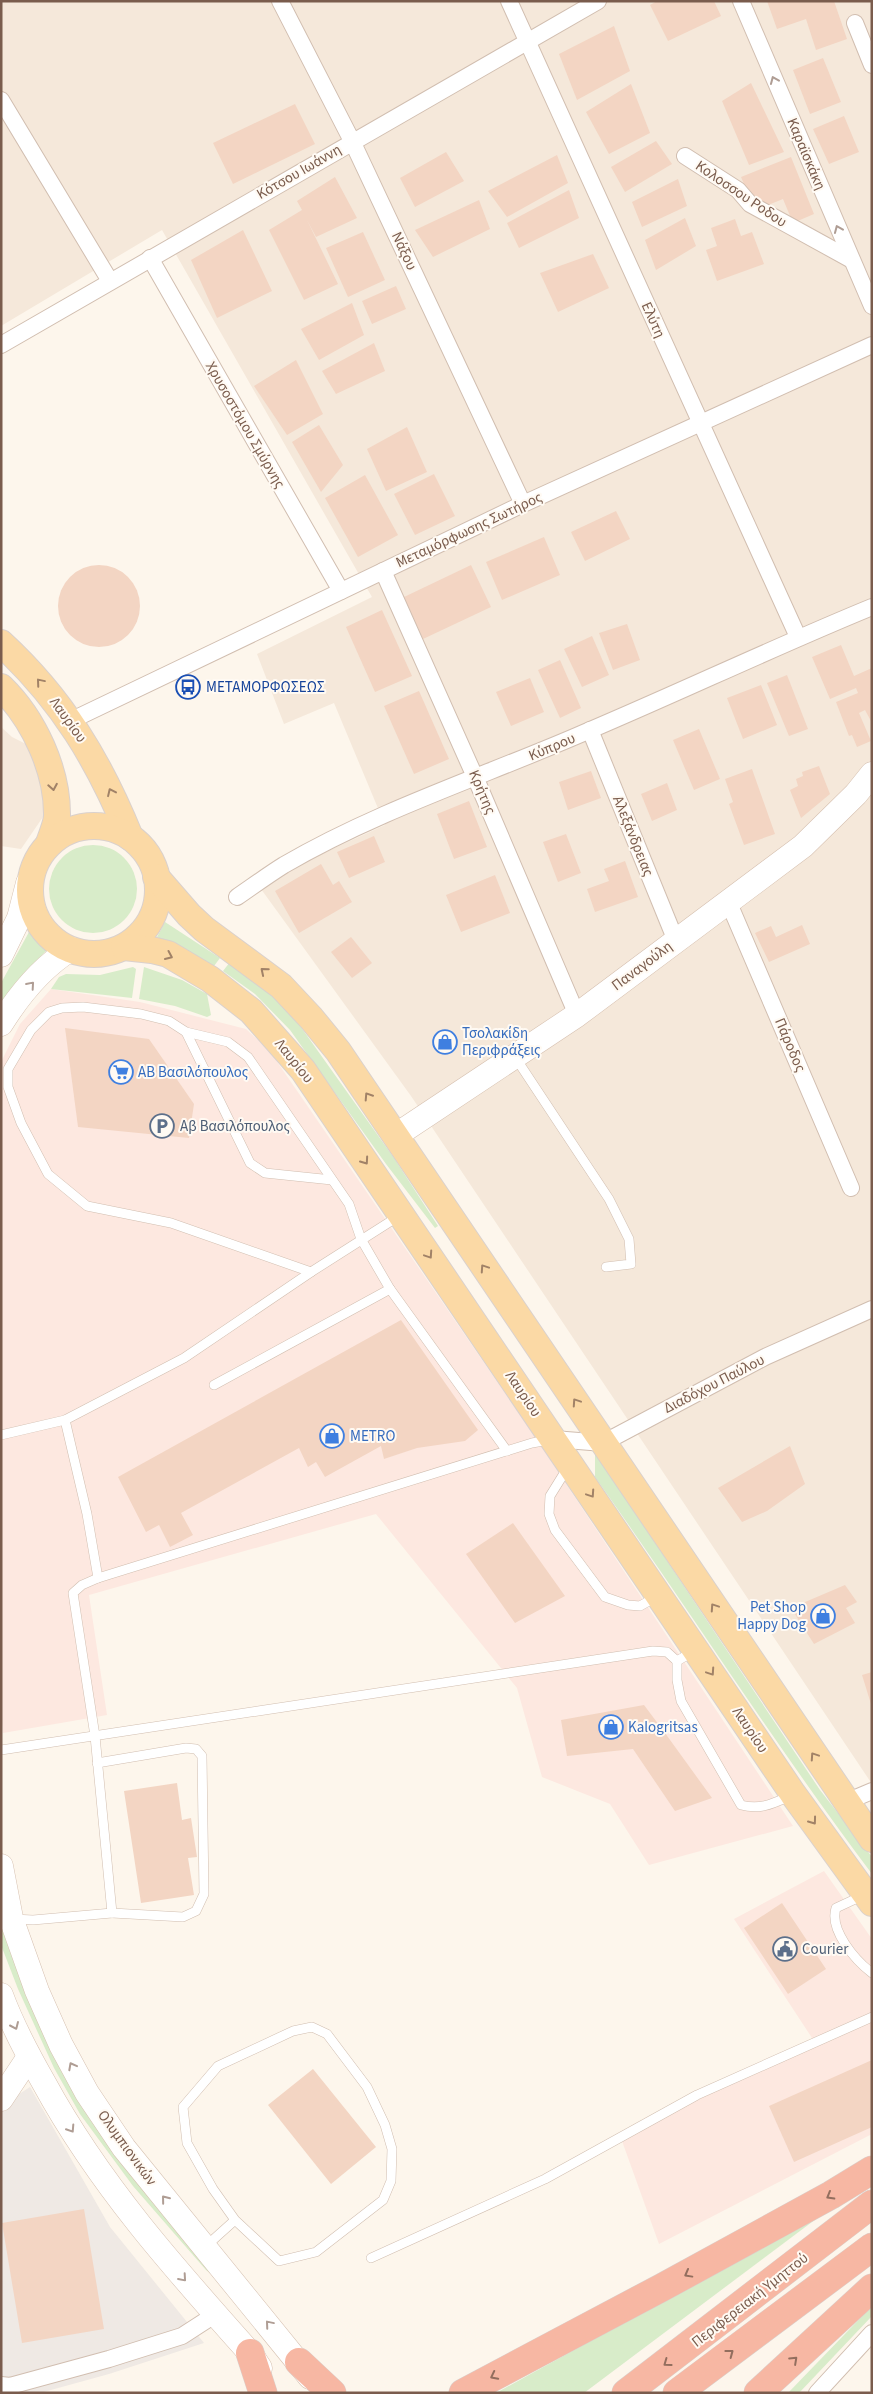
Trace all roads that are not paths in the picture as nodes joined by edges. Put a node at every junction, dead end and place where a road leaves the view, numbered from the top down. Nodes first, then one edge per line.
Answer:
1 (280, 1) edge
2 (509, 1) edge
3 (598, 1) edge
4 (741, 1) edge
5 (855, 24) dead end
6 (527, 42) junction
7 (872, 65) edge
8 (1, 100) edge
9 (352, 141) junction
10 (685, 156) dead end
11 (150, 258) junction
12 (850, 259) junction
13 (110, 281) junction
14 (872, 306) edge
15 (1, 344) edge
16 (872, 345) edge
17 (700, 423) junction
18 (523, 504) junction
19 (383, 571) junction
20 (341, 591) junction
21 (872, 607) edge
22 (798, 637) junction
23 (1, 643) edge
24 (2, 689) edge
25 (70, 721) junction
26 (590, 730) junction
27 (872, 774) edge
28 (476, 778) junction
29 (130, 837) junction
30 (49, 843) junction
31 (156, 877) junction
32 (28, 883) junction
33 (237, 897) dead end
34 (728, 901) junction
35 (676, 940) junction
36 (124, 947) junction
37 (71, 949) junction
38 (3, 951) edge
39 (577, 1015) junction
40 (1, 1024) edge
41 (186, 1032) junction
42 (515, 1056) junction
43 (394, 1136) junction
44 (332, 1180) junction
45 (851, 1188) dead end
46 (402, 1214) junction
47 (361, 1239) junction
48 (606, 1267) dead end
49 (310, 1272) junction
50 (390, 1289) junction
51 (872, 1310) edge
52 (214, 1385) dead end
53 (65, 1420) junction
54 (1, 1436) edge
55 (554, 1439) junction
56 (603, 1443) junction
57 (507, 1451) junction
58 (570, 1462) junction
59 (98, 1578) junction
60 (659, 1595) junction
61 (686, 1655) junction
62 (95, 1736) junction
63 (1, 1750) edge
64 (97, 1763) junction
65 (872, 1792) edge
66 (793, 1794) junction
67 (846, 1802) junction
68 (872, 1839) edge
69 (1, 1866) edge
70 (869, 1898) edge
71 (112, 1913) junction
72 (11, 1918) junction
73 (872, 1974) edge
74 (1, 1995) edge
75 (872, 2017) edge
76 (29, 2057) junction
77 (1, 2099) edge
78 (872, 2170) edge
79 (872, 2204) edge
80 (235, 2220) junction
81 (204, 2247) junction
82 (872, 2247) edge
83 (371, 2258) dead end
84 (872, 2288) edge
85 (216, 2314) junction
86 (872, 2333) edge
87 (250, 2353) junction
88 (299, 2362) junction
89 (1, 2385) edge
90 (263, 2393) edge
91 (276, 2393) edge
92 (321, 2393) edge
93 (332, 2393) edge
94 (462, 2393) edge
95 (626, 2393) edge
96 (677, 2393) edge
97 (758, 2393) edge
98 (817, 2393) edge

1 - 9 street, Νάξου
2 - 6 street, Ελύτη
3 - 6 street, Κότσου Ιωάννη
12 -> 4 street, Καραϊσκάκη
5 - 7 street
6 - 9 street, Κότσου Ιωάννη
6 - 17 street, Ελύτη
8 - 13 street
9 - 11 street, Κότσου Ιωάννη
9 - 18 street, Νάξου
10 - 12 street, Κολοσσου Ροδου
11 - 13 street, Κότσου Ιωάννη
11 - 20 street, Χρυσοστόμου Σμύρνης
12 - 14 street, Καραϊσκάκη
13 - 15 street, Κότσου Ιωάννη
16 - 17 street, Μεταμόρφωσης Σωτήρος
17 - 18 street, Μεταμόρφωσης Σωτήρος
17 - 22 street, Ελύτη
18 - 19 street, Μεταμόρφωσης Σωτήρος
19 - 20 street, Μεταμόρφωσης Σωτήρος
19 - 28 street, Κρήτης
20 - 25 street, Μεταμόρφωσης Σωτήρος
21 - 22 street, Κύπρου
22 - 26 street, Κύπρου
25 -> 23 main road, Λαυρίου
24 -> 30 main road, Λαυρίου
29 -> 25 main road, Λαυρίου
26 - 28 street, Κύπρου
26 - 35 street, Αλεξάνδρειας
27 - 34 main road, Παναγούλη
28 - 33 street, Κύπρου
28 - 39 street, Κρήτης
29 - 30 main road, Λαυρίου
29 - 31 main road, Λαυρίου
30 - 32 main road, Λαυρίου
31 - 36 main road, Λαυρίου
43 -> 31 main road, Λαυρίου
32 - 37 main road, Λαυρίου
32 - 38 main road
34 - 35 main road, Παναγούλη
34 - 45 street, Πάροδος
35 - 39 main road, Παναγούλη
36 - 37 main road, Λαυρίου
36 -> 46 main road, Λαυρίου
40 -> 37 main road
39 - 42 main road, Παναγούλη
41 - 44 lane
41 - 44 lane
41 - 49 lane
42 - 43 main road, Παναγούλη
42 - 48 lane
56 -> 43 main road, Λαυρίου
44 - 47 lane
46 - 47 lane
46 -> 55 main road, Λαυρίου
47 - 49 lane
47 - 50 lane
49 - 53 lane
50 - 52 lane
50 - 57 lane
51 - 56 street, Διαδόχου Παύλου
53 - 54 lane
53 - 59 lane
55 - 56 street
55 - 57 lane
55 - 58 main road, Λαυρίου
67 -> 56 main road, Λαυρίου
57 - 59 lane
58 -> 60 main road, Λαυρίου
58 - 60 lane
59 - 62 lane
60 - 61 main road, Λαυρίου
61 - 62 lane
61 -> 66 main road, Λαυρίου
61 - 66 lane
62 - 63 lane
62 - 64 lane
64 - 71 lane
64 - 71 lane
65 - 67 street
66 -> 70 main road, Λαυρίου
67 - 68 main road, Λαυρίου
69 - 72 main road, Ολυμπιονικών
70 - 73 lane
71 - 72 lane
81 -> 72 main road, Ολυμπιονικών
74 -> 76 main road
75 - 83 lane
76 - 77 main road
76 -> 85 main road
78 -> 94 highway
79 -> 95 highway, Περιφερειακή Υμηττού
80 - 80 lane
80 - 81 lane
88 -> 81 main road, Ολυμπιονικών
96 -> 82 highway, Περιφερειακή Υμηττού
97 -> 84 highway
85 - 87 main road
85 - 89 street
86 - 98 street
87 - 90 highway
87 - 91 main road
88 - 92 main road, Ολυμπιονικών
88 - 93 highway

